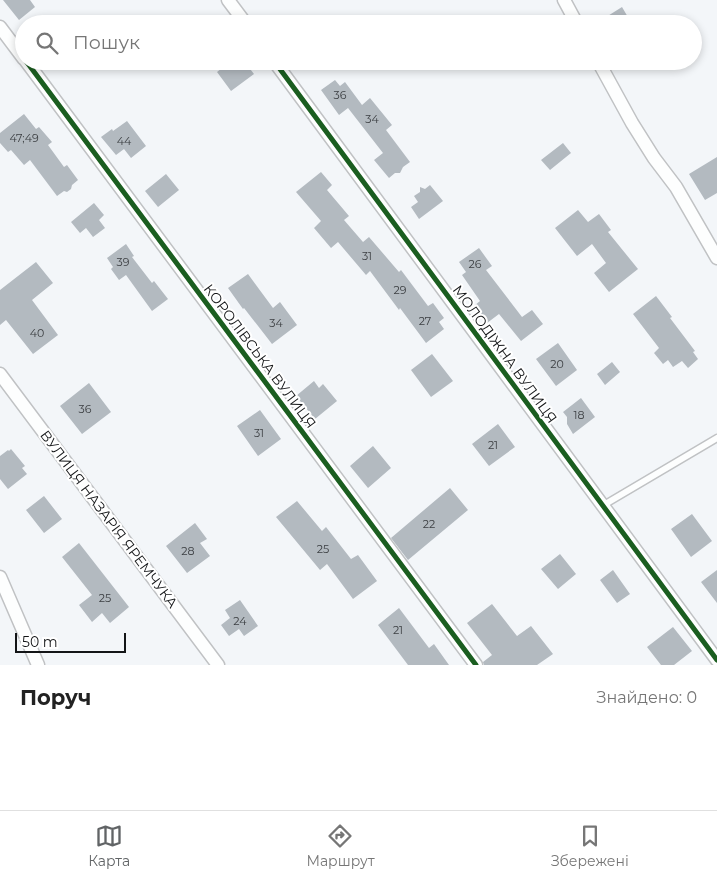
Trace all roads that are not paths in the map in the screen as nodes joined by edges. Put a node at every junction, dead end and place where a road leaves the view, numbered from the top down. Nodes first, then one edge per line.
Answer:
1 (228, 0) edge
2 (564, 0) edge
3 (239, 15) edge
4 (572, 15) edge
5 (0, 27) edge
6 (15, 47) edge
7 (32, 70) edge
8 (281, 70) edge
9 (603, 70) edge
10 (717, 258) edge
11 (0, 374) edge
12 (717, 438) edge
13 (602, 506) junction
14 (0, 576) edge
15 (717, 660) edge
16 (38, 665) edge
17 (218, 665) edge
18 (476, 665) edge

1 - 3 street
2 - 4 street
5 - 6 street, КОРОЛІВСЬКА ВУЛИЦЯ
7 - 18 street, КОРОЛІВСЬКА ВУЛИЦЯ
8 - 13 street, МОЛОДІЖНА ВУЛИЦЯ
9 - 10 street
11 - 17 street, ВУЛИЦЯ НАЗАРІЯ ЯРЕМЧУКА
12 - 13 lane
13 - 15 street, МОЛОДІЖНА ВУЛИЦЯ
14 - 16 street

